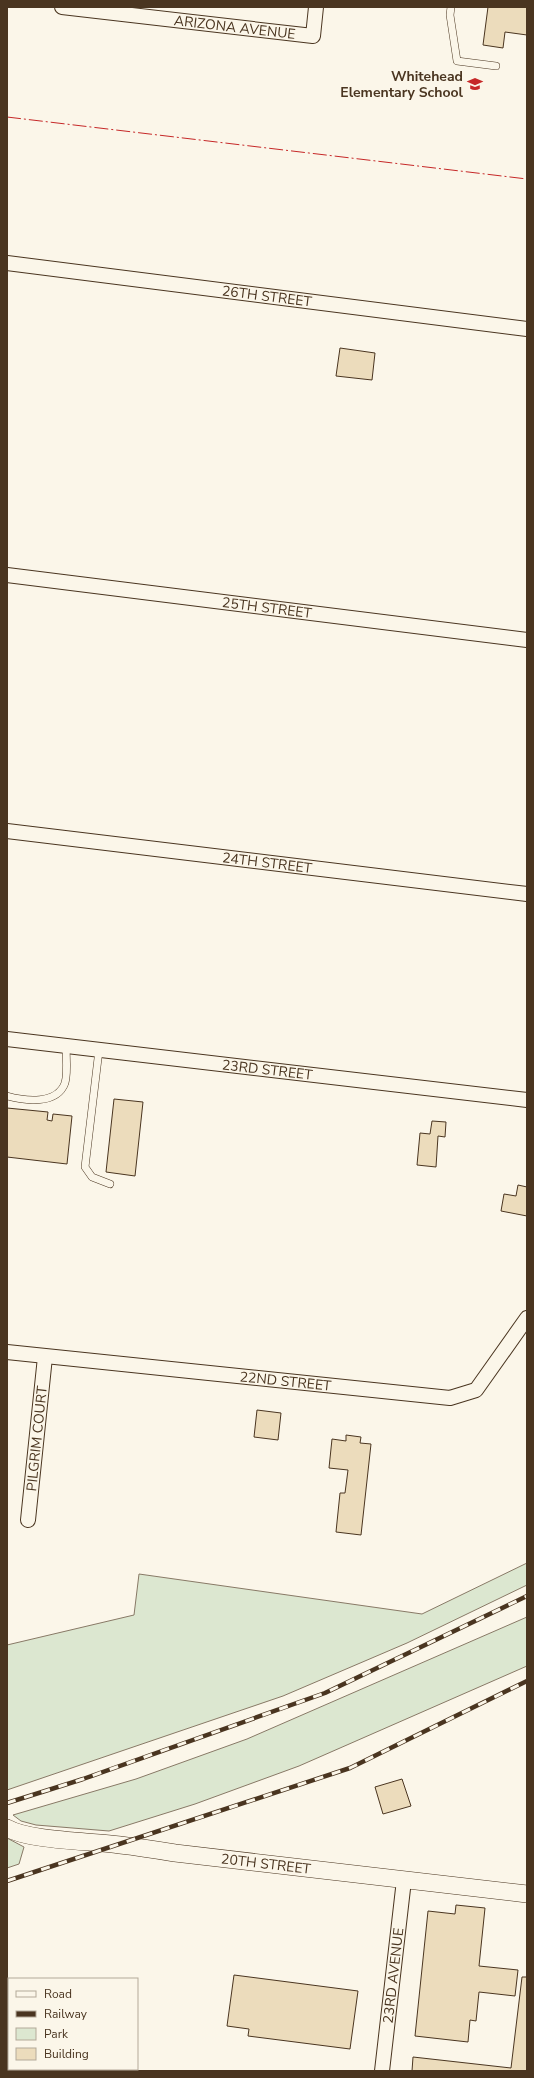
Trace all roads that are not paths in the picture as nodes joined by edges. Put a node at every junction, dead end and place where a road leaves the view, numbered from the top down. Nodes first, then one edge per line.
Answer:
1 (62, 7) edge
2 (316, 7) edge
3 (451, 7) edge
4 (496, 66) dead end
5 (7, 263) edge
6 (527, 329) edge
7 (7, 575) edge
8 (527, 640) edge
9 (7, 831) edge
10 (527, 894) edge
11 (7, 1039) edge
12 (66, 1046) junction
13 (99, 1050) junction
14 (7, 1096) edge
15 (527, 1100) edge
16 (110, 1184) dead end
17 (527, 1318) edge
18 (7, 1352) edge
19 (45, 1357) junction
20 (28, 1520) dead end
21 (7, 1828) edge
22 (404, 1880) junction
23 (527, 1894) edge
24 (382, 2071) edge

1 - 2 street, ARIZONA AVENUE
3 - 4 lane
5 - 6 street, 26TH STREET
7 - 8 street, 25TH STREET
9 - 10 street, 24TH STREET
11 - 12 street, 23RD STREET
12 - 13 street, 23RD STREET
12 - 14 lane
13 - 15 street, 23RD STREET
13 - 16 lane
17 - 19 street, 22ND STREET
18 - 19 street, 22ND STREET
19 - 20 street, PILGRIM COURT
21 - 22 street, 20TH STREET
22 - 23 street, 20TH STREET
22 - 24 street, 23RD AVENUE

